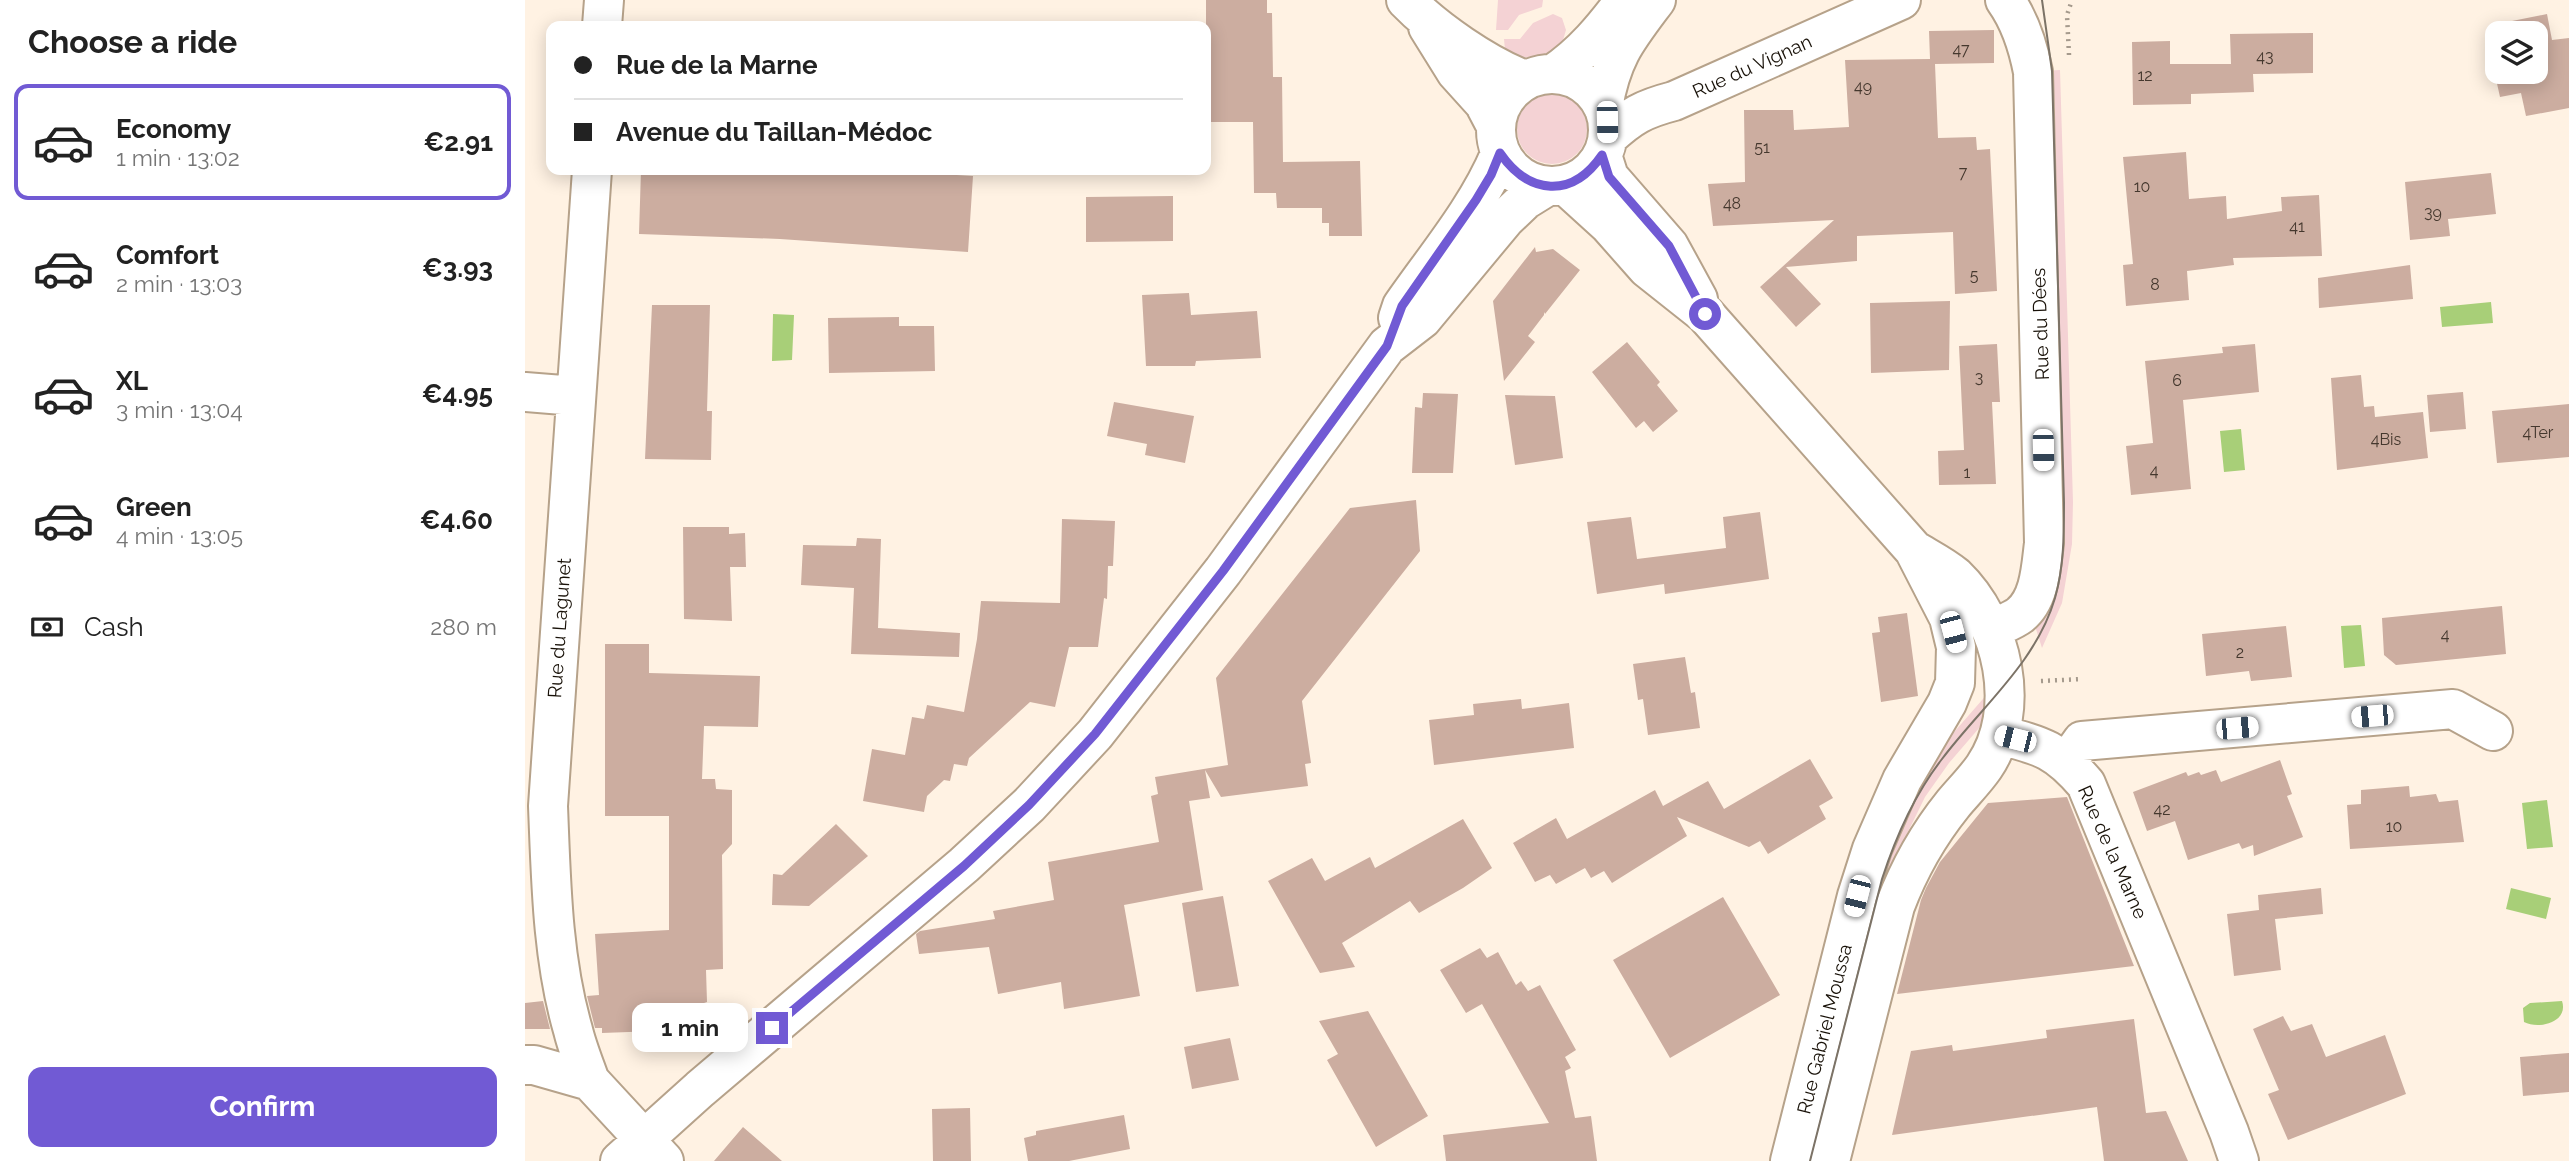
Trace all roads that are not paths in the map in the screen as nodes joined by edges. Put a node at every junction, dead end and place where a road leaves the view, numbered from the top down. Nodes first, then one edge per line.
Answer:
1 (604, 0) edge
2 (1625, 0) edge
3 (1656, 0) edge
4 (1901, 0) edge
5 (2005, 0) edge
6 (1413, 8) edge
7 (602, 21) edge
8 (1539, 77) junction
9 (1604, 133) junction
10 (1498, 139) junction
11 (592, 175) edge
12 (1555, 186) junction
13 (1705, 314) junction
14 (1387, 346) junction
15 (525, 392) edge
16 (575, 396) junction
17 (1914, 550) junction
18 (1991, 630) junction
19 (2493, 731) dead end
20 (2000, 735) junction
21 (2067, 762) junction
22 (525, 1065) edge
23 (590, 1081) junction
24 (642, 1153) edge
25 (1790, 1161) edge
26 (1830, 1161) edge
27 (2239, 1161) edge

1 - 7 street
2 - 8 street
3 - 9 street
4 - 9 street, Rue du Vignan
5 - 18 street, Rue du Dées
6 - 8 street
6 - 10 street
8 - 9 street
8 - 10 street
9 - 12 street
9 - 13 street
10 - 12 street
10 - 14 street
11 - 16 street, Rue du Lagunet
12 - 13 street
12 - 14 street
13 - 17 street
14 - 24 street
15 - 16 street
16 - 23 street, Rue du Lagunet
17 - 18 street
17 - 25 street, Rue Gabriel Moussa
18 - 20 street
19 - 21 street
20 - 21 street, Rue de la Marne
20 - 26 street, Rue Gabriel Moussa
21 - 27 street, Rue de la Marne
22 - 23 street
23 - 24 street

